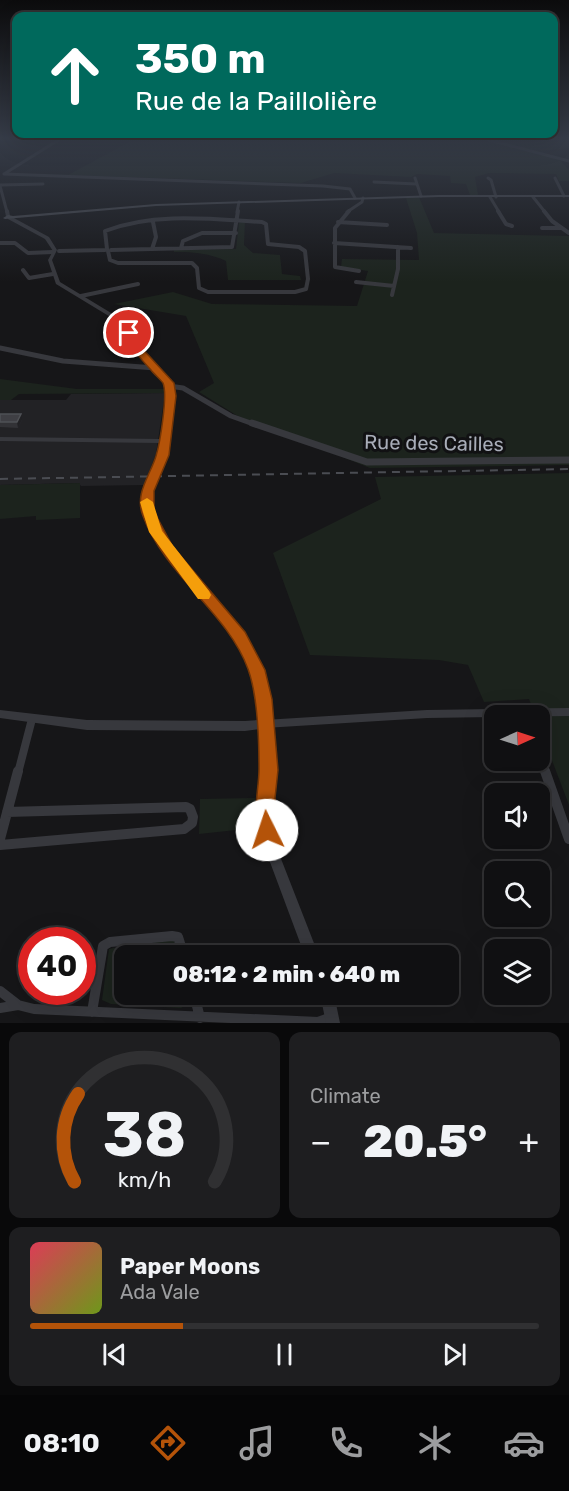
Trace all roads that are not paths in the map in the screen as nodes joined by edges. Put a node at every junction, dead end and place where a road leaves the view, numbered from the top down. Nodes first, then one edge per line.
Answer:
1 (330, 187) edge
2 (418, 187) edge
3 (492, 187) edge
4 (420, 196) junction
5 (567, 196) edge
6 (493, 197) junction
7 (533, 197) junction
8 (356, 198) junction
9 (363, 198) junction
10 (1, 199) edge
11 (239, 202) junction
12 (7, 218) edge
13 (237, 219) junction
14 (153, 222) junction
15 (338, 222) junction
16 (387, 225) dead end
17 (512, 226) dead end
18 (542, 228) dead end
19 (561, 228) junction
20 (236, 233) junction
21 (569, 233) edge
22 (0, 243) edge
23 (334, 243) junction
24 (398, 247) junction
25 (181, 248) junction
26 (411, 248) dead end
27 (152, 249) junction
28 (108, 250) junction
29 (56, 251) junction
30 (23, 270) dead end
31 (359, 271) dead end
32 (54, 274) junction
33 (356, 282) dead end
34 (138, 284) dead end
35 (394, 286) junction
36 (392, 295) dead end
37 (81, 296) junction
38 (0, 348) edge
39 (155, 368) junction
40 (169, 386) junction
41 (0, 439) edge
42 (164, 441) junction
43 (569, 460) edge
44 (550, 712) edge
45 (569, 712) edge
46 (484, 713) edge
47 (0, 714) edge
48 (32, 719) junction
49 (264, 724) junction
50 (544, 771) edge
51 (7, 812) junction
52 (0, 839) edge
53 (569, 839) edge
54 (0, 845) edge
55 (181, 945) edge
56 (308, 945) edge
57 (0, 991) edge
58 (18, 1005) junction
59 (197, 1005) edge
60 (330, 1005) edge
61 (0, 1008) edge
62 (92, 1012) junction
63 (200, 1018) junction
64 (333, 1020) edge

1 - 8 street
2 - 4 street
3 - 6 street
4 - 6 main road
4 - 9 main road
5 - 7 main road
6 - 7 main road
6 - 17 street
7 - 19 street
8 - 9 main road
8 - 11 main road
9 - 15 street
10 - 12 street
11 - 12 main road
11 - 13 street
12 - 29 street
13 - 14 street
13 - 20 street
13 - 28 street
14 - 27 street
14 - 28 street
15 - 16 street
15 - 23 street
18 - 19 street
19 - 21 street
20 - 25 street
20 - 25 street
22 - 29 street
23 - 24 street
23 - 31 street
24 - 26 street
24 - 35 street
25 - 27 street
27 - 28 street
28 - 29 street
29 - 32 street
30 - 32 street
32 - 37 street
33 - 35 street
34 - 37 street
35 - 36 street
37 - 39 street
38 - 39 street
39 - 40 street
40 - 42 street
40 - 43 street, Rue des Cailles
41 - 42 street
42 - 49 street
44 - 45 street
46 - 49 street
47 - 48 street
48 - 49 street
48 - 51 street
49 - 56 street
50 - 53 street
51 - 52 street
51 - 54 street
55 - 62 street
57 - 58 street
58 - 61 street
58 - 62 street
59 - 63 street
60 - 64 street
62 - 63 street
63 - 64 street

